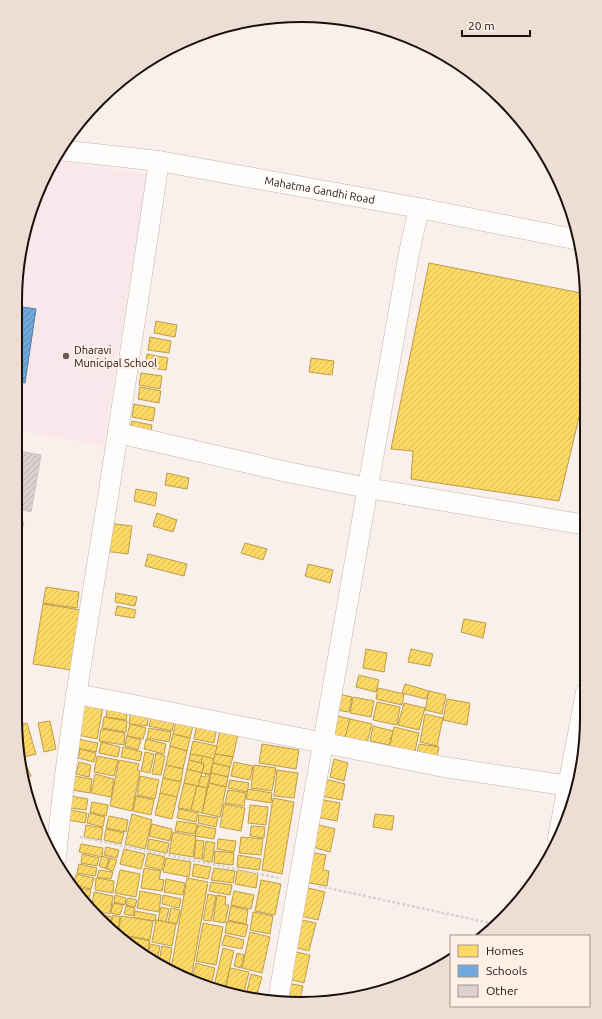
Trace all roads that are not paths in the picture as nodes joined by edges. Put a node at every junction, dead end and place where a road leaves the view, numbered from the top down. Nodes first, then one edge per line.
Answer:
1 (66, 151) edge
2 (159, 161) junction
3 (419, 208) junction
4 (573, 239) edge
5 (118, 433) junction
6 (368, 488) junction
7 (580, 523) edge
8 (76, 694) junction
9 (579, 741) edge
10 (324, 743) junction
11 (573, 779) edge
12 (572, 786) edge
13 (56, 853) edge
14 (279, 996) edge

1 - 2 street, Mahatma Gandhi Road
2 - 3 street, Mahatma Gandhi Road
2 - 5 street
3 - 4 street, Mahatma Gandhi Road
3 - 6 street
5 - 6 street
5 - 8 street
6 - 7 street
6 - 10 street
8 - 10 street
8 - 13 street
9 - 11 street
10 - 12 street
10 - 14 street

